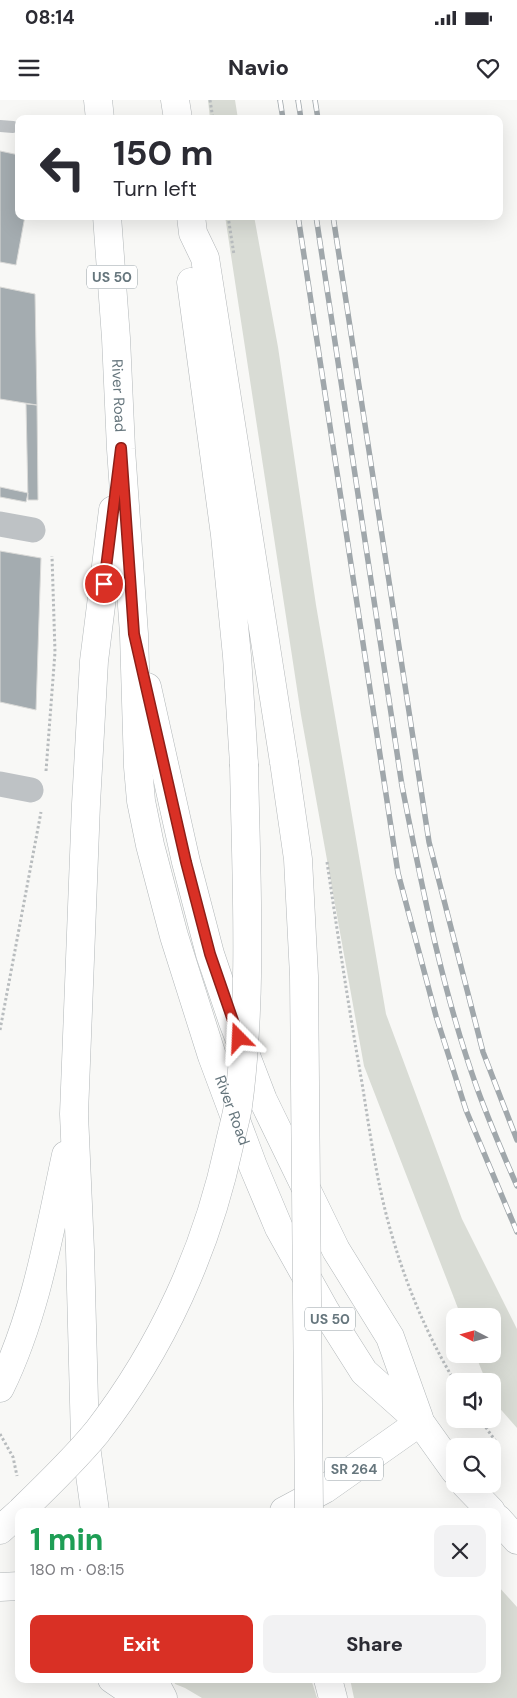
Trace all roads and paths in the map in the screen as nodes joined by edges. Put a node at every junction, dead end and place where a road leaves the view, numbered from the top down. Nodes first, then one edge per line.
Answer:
1 (98, 100) edge
2 (175, 100) edge
3 (210, 100) edge
4 (100, 115) edge
5 (177, 115) edge
6 (212, 115) edge
7 (0, 126) edge
8 (13, 127) dead end
9 (107, 220) edge
10 (229, 220) edge
11 (192, 225) edge
12 (236, 263) dead end
13 (121, 448) junction
14 (0, 524) edge
15 (33, 530) dead end
16 (134, 634) junction
17 (0, 784) edge
18 (31, 790) dead end
19 (327, 859) dead end
20 (74, 1114) junction
21 (450, 1373) edge
22 (0, 1388) edge
23 (420, 1422) junction
24 (0, 1434) edge
25 (446, 1458) edge
26 (18, 1480) dead end
27 (474, 1493) edge
28 (24, 1508) edge
29 (95, 1508) edge
30 (290, 1508) edge
31 (309, 1508) edge
32 (488, 1508) edge
33 (15, 1516) edge
34 (501, 1522) edge
35 (0, 1530) edge
36 (517, 1540) edge
37 (15, 1586) edge
38 (0, 1587) edge
39 (118, 1683) edge
40 (155, 1683) edge
41 (329, 1683) edge
42 (140, 1698) edge
43 (163, 1698) edge
44 (333, 1698) edge

1 - 4 main road
2 - 5 main road
3 - 6 path
7 - 8 lane
9 - 13 main road, River Road / US 50
10 - 12 path
11 - 28 main road, bridge
11 - 31 main road, bridge
13 - 16 main road, River Road / US 50
13 - 20 main road
14 - 15 street
16 - 23 main road, River Road / US 50
16 - 23 main road, River Road / US 50
17 - 18 street
19 - 21 path
20 - 22 main road
20 - 29 main road
23 - 25 main road, River Road / US 50
23 - 30 main road, SR 264
24 - 26 path
27 - 32 main road
33 - 35 main road
34 - 36 main road
37 - 38 main road
39 - 42 main road
40 - 43 main road
41 - 44 main road

